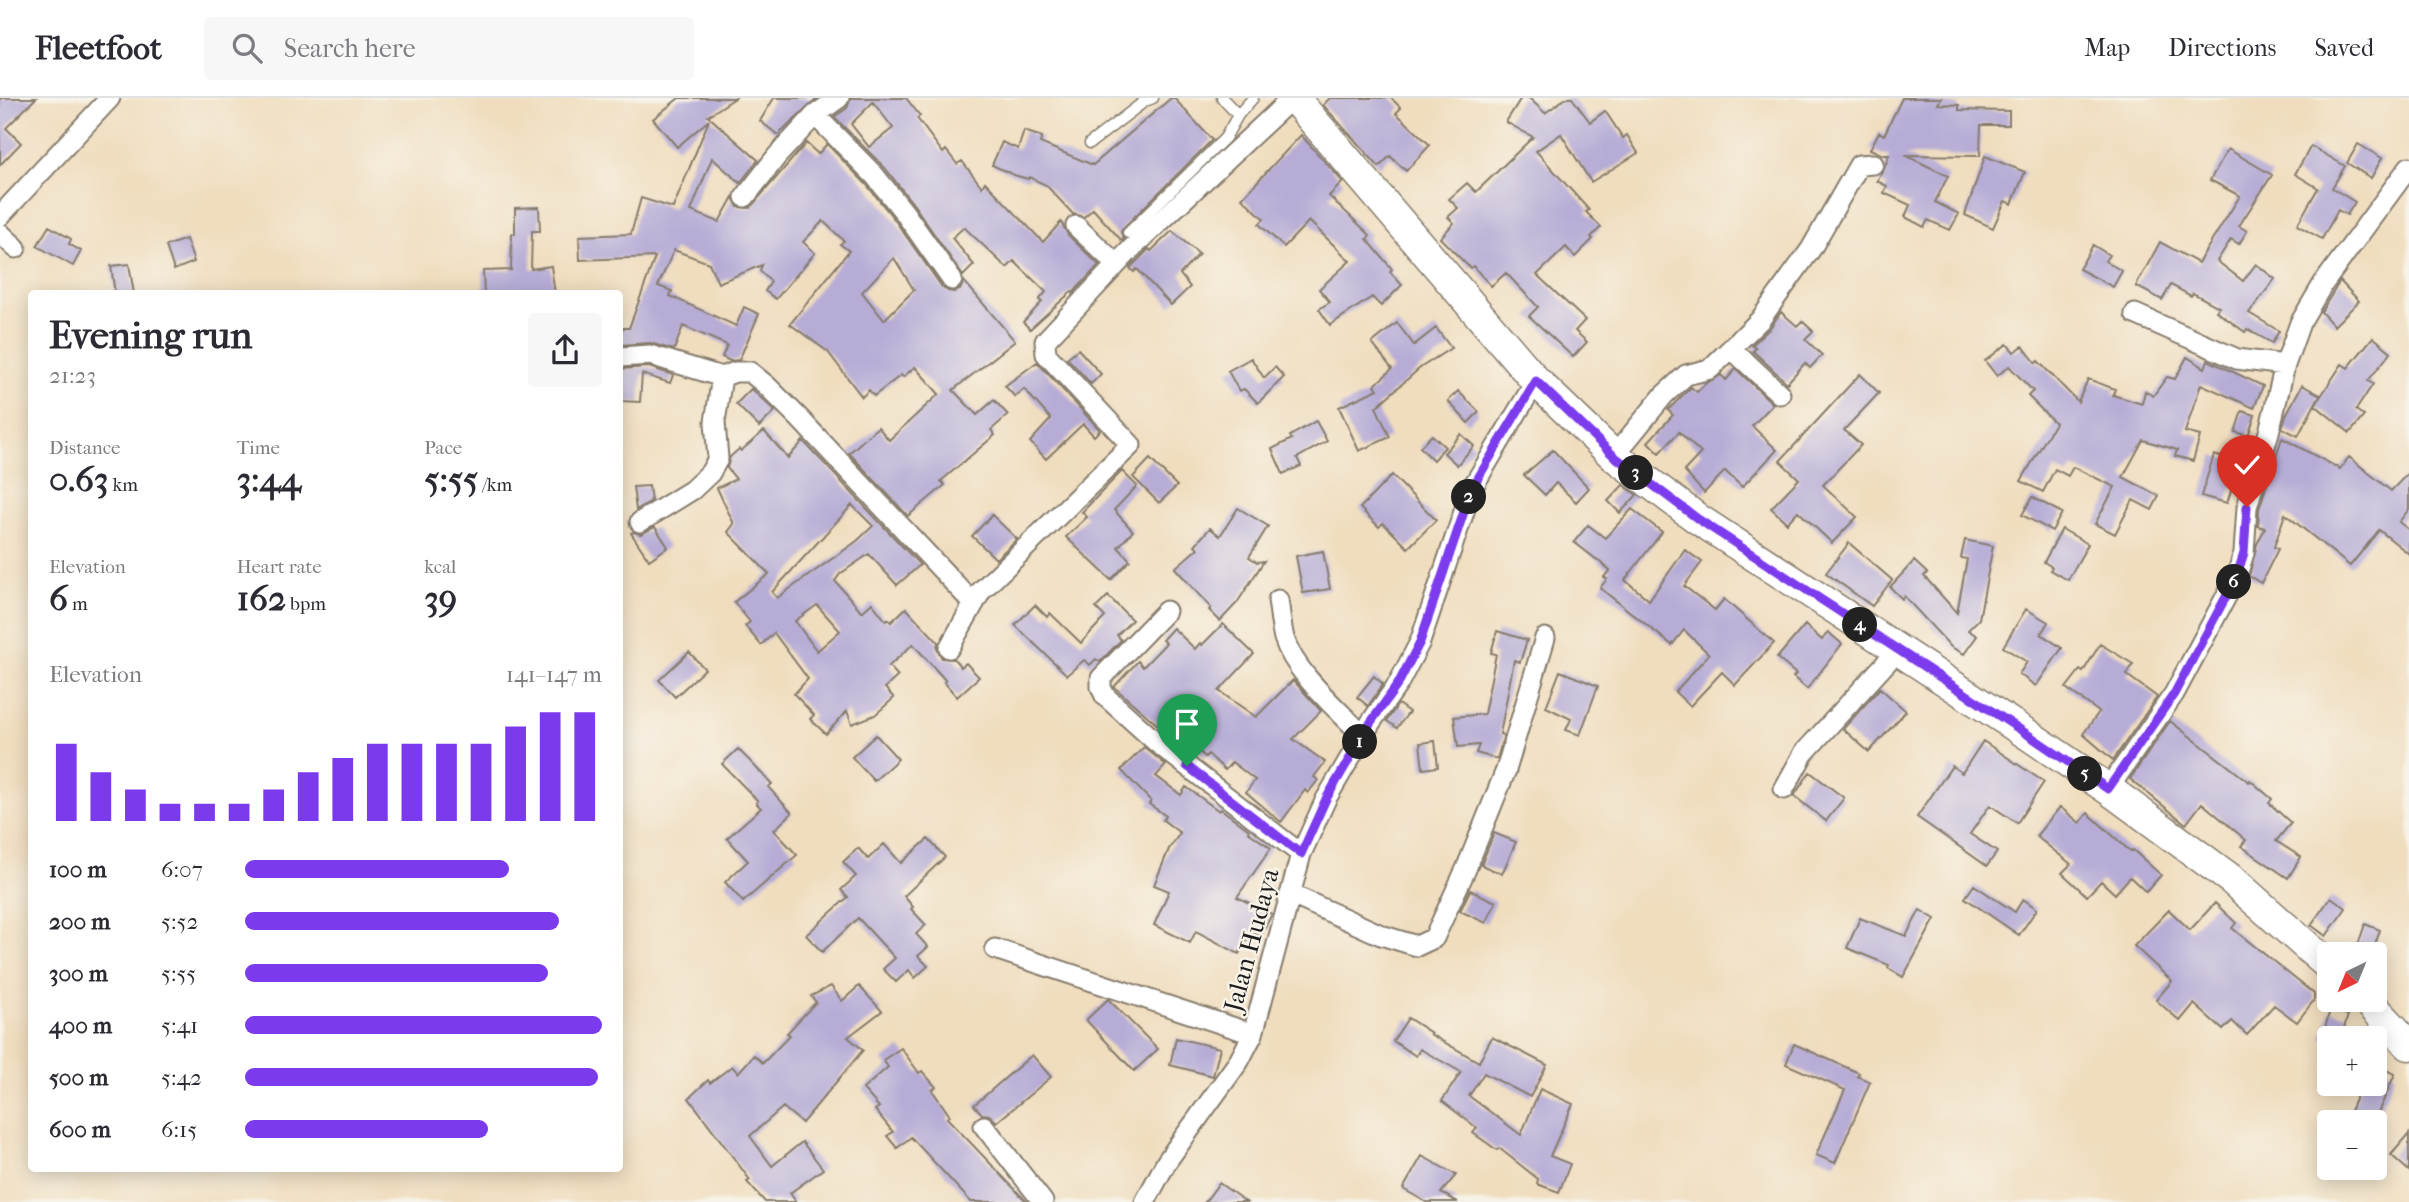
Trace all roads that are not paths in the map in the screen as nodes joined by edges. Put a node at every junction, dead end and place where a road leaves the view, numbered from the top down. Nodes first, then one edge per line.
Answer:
1 (110, 98) edge
2 (839, 98) edge
3 (1153, 98) edge
4 (1222, 98) edge
5 (1253, 98) edge
6 (1293, 98) edge
7 (816, 115) junction
8 (1238, 116) junction
9 (1090, 143) dead end
10 (1873, 164) dead end
11 (2409, 167) edge
12 (745, 197) dead end
13 (0, 216) edge
14 (1076, 226) dead end
15 (0, 233) edge
16 (1128, 233) dead end
17 (16, 248) dead end
18 (1116, 264) junction
19 (952, 280) dead end
20 (2135, 314) dead end
21 (1732, 349) junction
22 (623, 357) edge
23 (2284, 365) junction
24 (722, 377) junction
25 (1543, 387) junction
26 (1780, 394) dead end
27 (1614, 456) junction
28 (640, 522) dead end
29 (1278, 600) dead end
30 (973, 603) junction
31 (1166, 611) dead end
32 (1545, 638) dead end
33 (949, 648) dead end
34 (1898, 650) junction
35 (1363, 736) junction
36 (1784, 789) dead end
37 (2108, 789) junction
38 (1301, 854) junction
39 (1290, 894) junction
40 (995, 949) dead end
41 (2317, 955) edge
42 (2378, 1012) edge
43 (1253, 1034) junction
44 (2409, 1045) edge
45 (984, 1126) dead end
46 (1043, 1202) edge
47 (1145, 1202) edge

1 - 13 street
2 - 7 street
3 - 9 lane
4 - 8 lane
5 - 8 lane
6 - 18 street
6 - 25 main road
7 - 12 street
7 - 19 street
8 - 16 lane
10 - 21 street
11 - 23 street
14 - 18 street
15 - 17 street
18 - 30 street
20 - 23 street
21 - 26 street
21 - 27 street
22 - 24 street
23 - 37 street
24 - 28 street
24 - 30 street
25 - 27 main road
25 - 35 street, Jalan Hudaya
27 - 34 main road
29 - 35 street
30 - 33 street
31 - 38 street
32 - 39 street
34 - 36 street
34 - 37 main road
35 - 38 street, Jalan Hudaya
37 - 41 main road
38 - 39 street, Jalan Hudaya
39 - 43 street, Jalan Hudaya
40 - 43 street
42 - 44 main road
43 - 47 street, Jalan Hudaya
45 - 46 street

